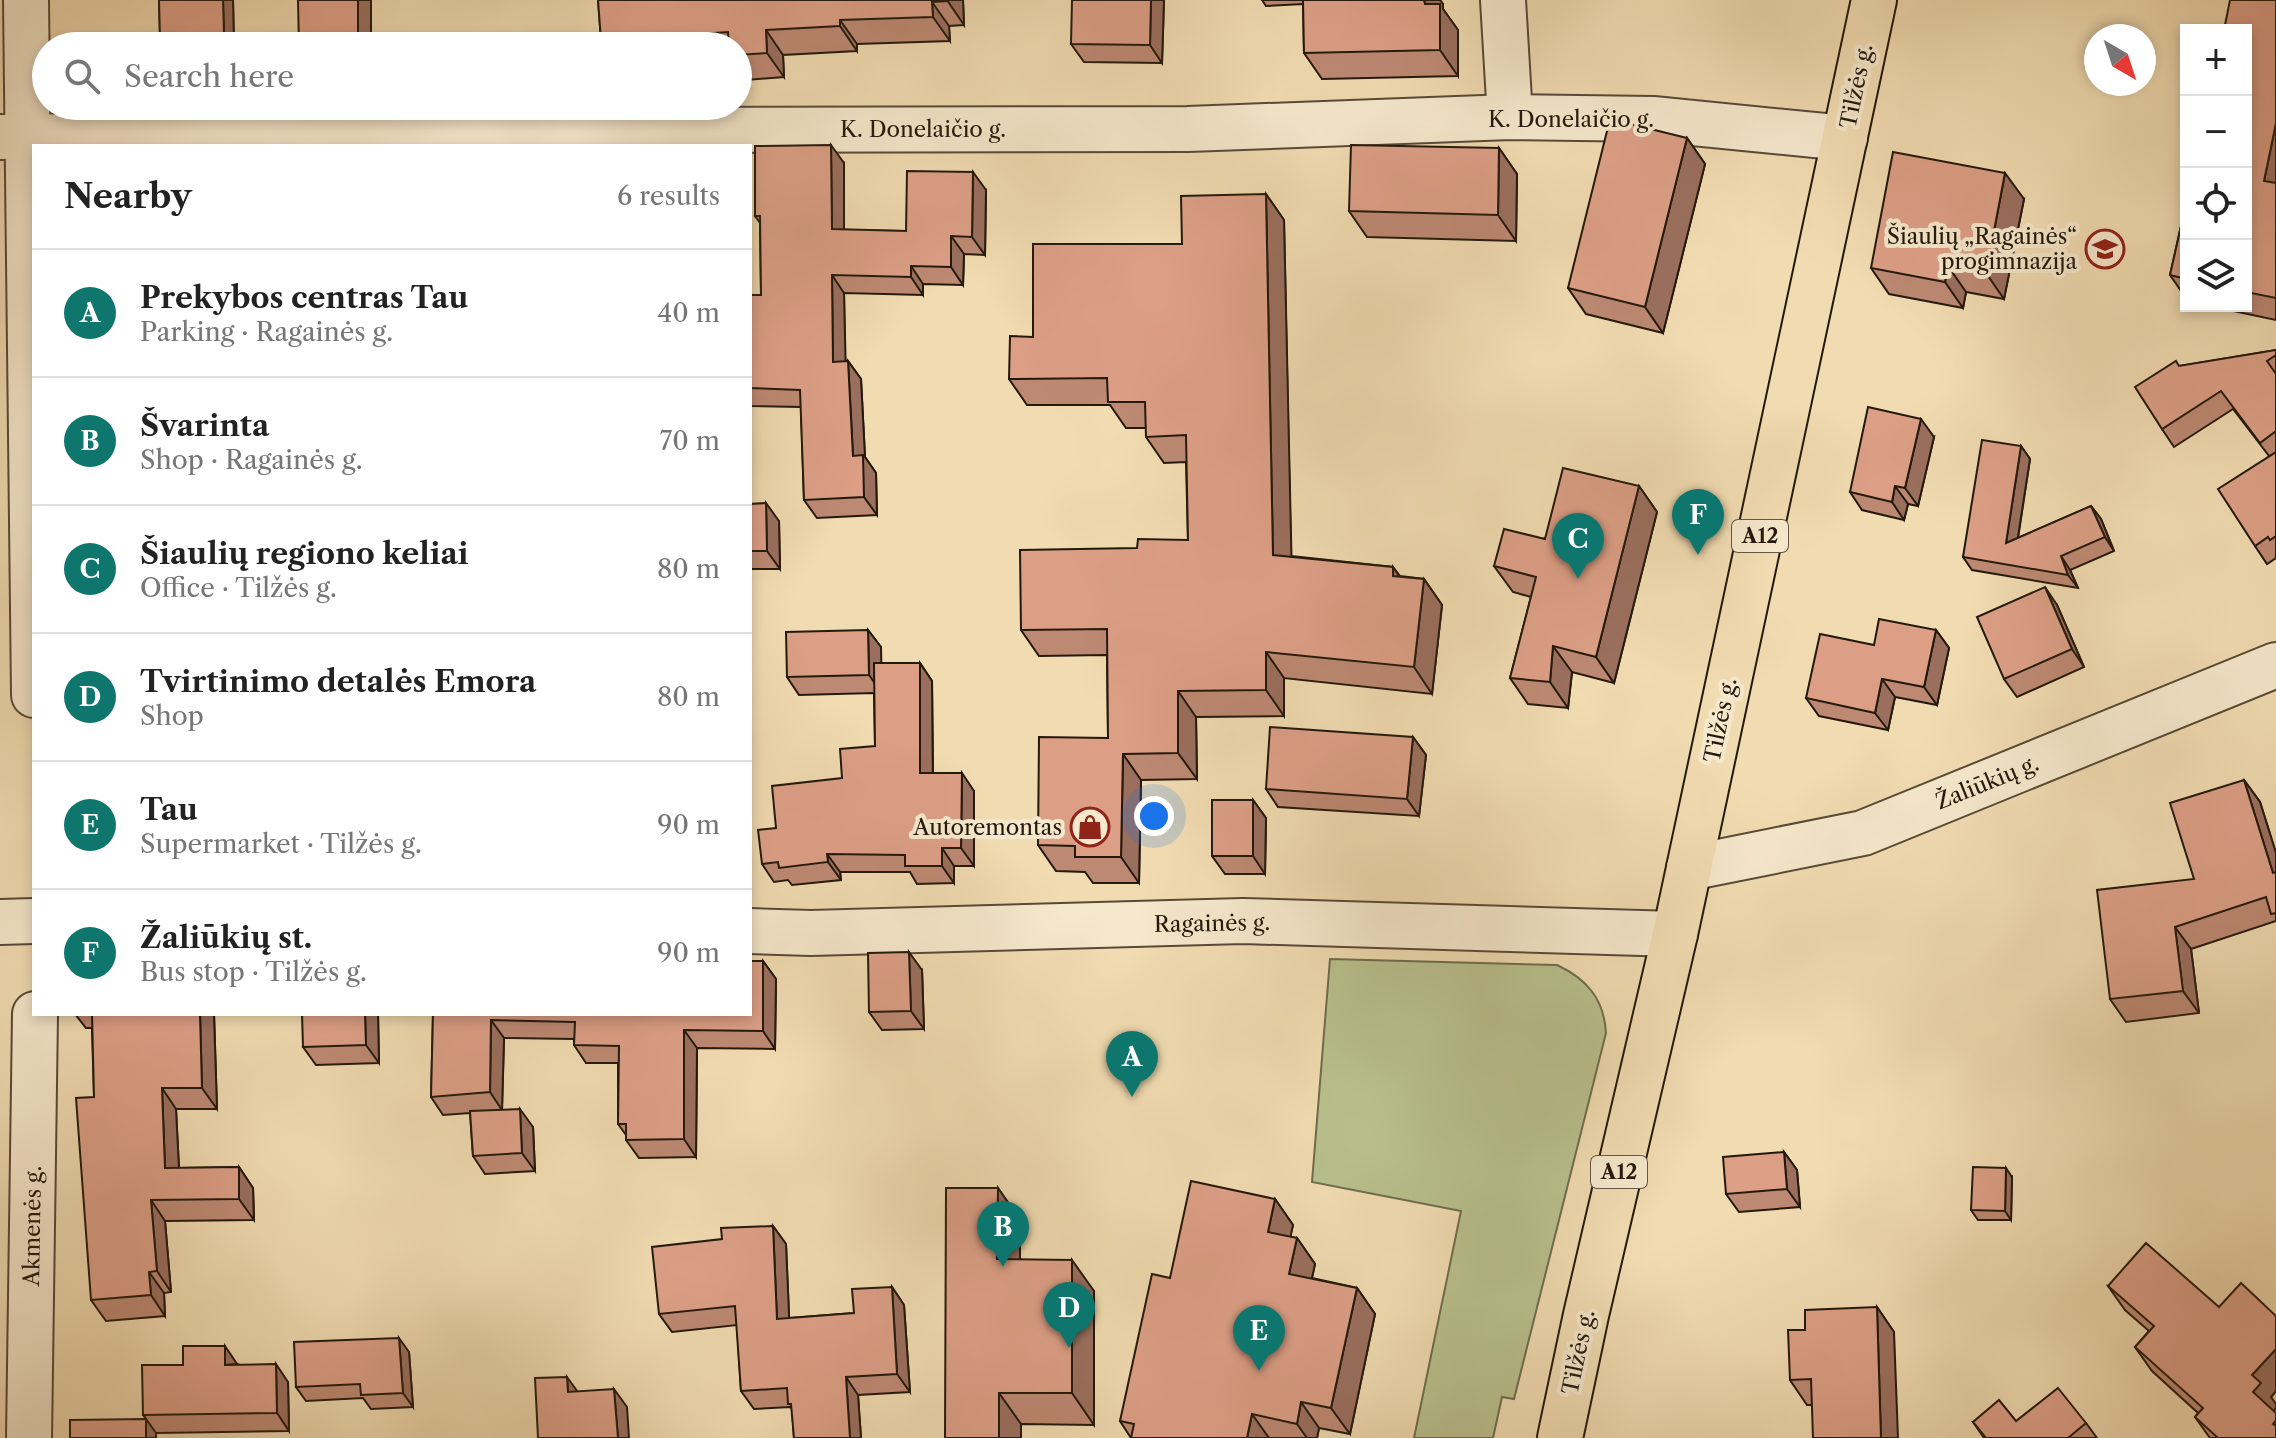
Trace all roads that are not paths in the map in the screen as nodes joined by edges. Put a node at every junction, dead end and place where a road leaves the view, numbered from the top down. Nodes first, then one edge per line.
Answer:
1 (26, 0) edge
2 (1503, 0) edge
3 (1874, 0) edge
4 (1510, 117) junction
5 (15, 137) edge
6 (1845, 138) junction
7 (32, 636) edge
8 (2276, 665) edge
9 (1689, 868) junction
10 (32, 921) edge
11 (0, 922) edge
12 (752, 931) edge
13 (1675, 934) junction
14 (35, 1016) edge
15 (1563, 1424) edge
16 (29, 1438) edge

1 - 5 street
2 - 4 street
3 - 6 highway, Tilžės g. / A12
4 - 5 street, K. Donelaičio g.
4 - 6 street, K. Donelaičio g.
5 - 7 street
6 - 9 highway, Tilžės g. / A12
8 - 9 street, Žaliūkių g.
9 - 13 highway, Tilžės g. / A12
10 - 11 street
12 - 13 street, Ragainės g.
13 - 15 highway, Tilžės g. / A12
14 - 16 street, Akmenės g.

